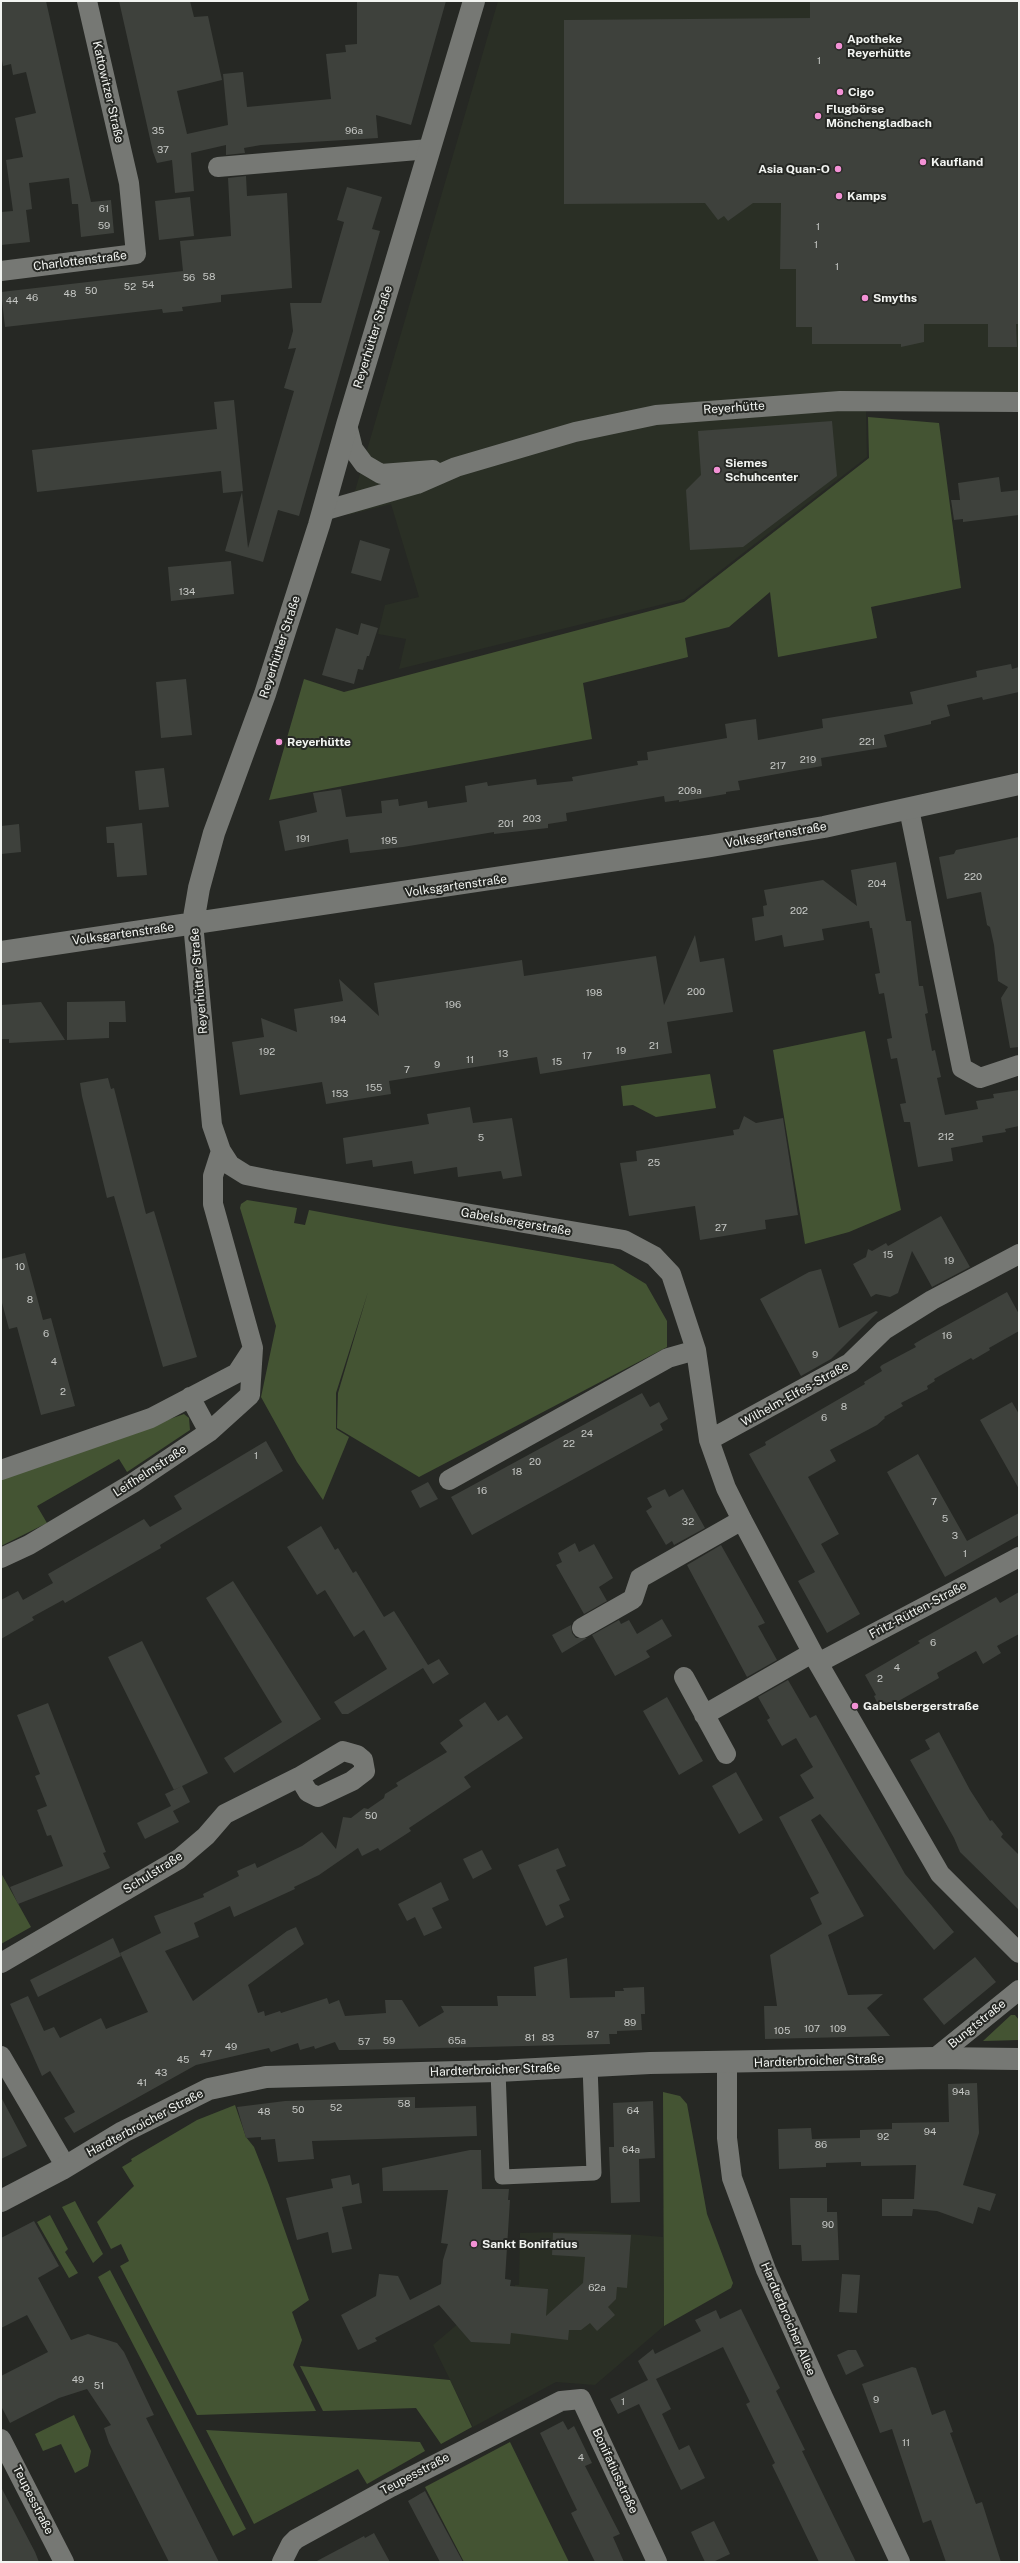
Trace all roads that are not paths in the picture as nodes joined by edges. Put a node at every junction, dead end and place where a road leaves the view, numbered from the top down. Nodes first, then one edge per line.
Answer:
1 (87, 1) edge
2 (474, 1) edge
3 (429, 149) junction
4 (218, 167) dead end
5 (129, 183) joint
6 (1, 271) edge
7 (1019, 402) edge
8 (347, 425) junction
9 (456, 467) junction
10 (323, 511) junction
11 (1019, 784) edge
12 (909, 809) junction
13 (193, 923) junction
14 (1, 952) edge
15 (1019, 1065) edge
16 (221, 1150) junction
17 (271, 1180) joint
18 (1019, 1254) edge
19 (253, 1348) junction
20 (696, 1350) junction
21 (190, 1397) junction
22 (209, 1432) junction
23 (709, 1440) junction
24 (1, 1470) edge
25 (449, 1480) dead end
26 (742, 1520) junction
27 (1019, 1557) edge
28 (1, 1558) edge
29 (582, 1628) dead end
30 (815, 1658) junction
31 (684, 1677) dead end
32 (704, 1715) junction
33 (726, 1754) dead end
34 (299, 1777) dead end
35 (1019, 1953) edge
36 (1, 1963) edge
37 (1019, 1990) edge
38 (1, 2056) edge
39 (934, 2058) junction
40 (1019, 2059) edge
41 (727, 2063) junction
42 (590, 2066) junction
43 (498, 2071) junction
44 (66, 2166) junction
45 (1, 2201) edge
46 (561, 2401) joint
47 (2, 2439) edge
48 (64, 2562) edge
49 (282, 2562) edge
50 (657, 2562) edge
51 (900, 2562) edge

1 - 5 street, Kattowitzer Straße
2 - 3 street, Reyerhütter Straße
3 - 4 street
3 - 8 street, Reyerhütter Straße
5 - 6 street, Charlottenstraße
7 - 9 street, Reyerhütte
8 - 9 street, Reyerhütte
8 - 10 street, Reyerhütter Straße
9 - 10 street, Reyerhütte
10 - 13 street, Reyerhütter Straße
11 - 12 street, Volksgartenstraße
12 - 13 street, Volksgartenstraße
12 - 15 street
13 - 14 street, Volksgartenstraße
13 - 16 street, Reyerhütter Straße
16 - 17 street, Reyerhütter Straße
16 - 19 street, Leifhelmstraße
17 - 20 street, Gabelsbergerstraße
18 - 23 street, Wilhelm-Elfes-Straße
19 - 21 street
19 - 22 street, Leifhelmstraße
20 - 23 street, Gabelsbergerstraße
20 - 25 street
21 - 22 street
21 - 24 street
22 - 28 street, Leifhelmstraße
23 - 26 street, Gabelsbergerstraße
26 - 29 street
26 - 30 street, Gabelsbergerstraße
27 - 30 street, Fritz-Rütten-Straße
30 - 32 street
30 - 35 street, Gabelsbergerstraße
31 - 32 street
32 - 33 street
34 - 36 street, Schulstraße
37 - 39 street, Bungtstraße
38 - 44 street
39 - 40 street, Hardterbroicher Straße
39 - 41 street, Hardterbroicher Straße
41 - 42 street, Hardterbroicher Straße
41 - 51 street, Hardterbroicher Allee
42 - 43 street, Hardterbroicher Straße
42 - 43 street
43 - 44 street, Hardterbroicher Straße
44 - 45 street, Hardterbroicher Straße
46 - 49 street, Teupesstraße
46 - 50 street, Bonifatiusstraße
47 - 48 street, Teupesstraße

